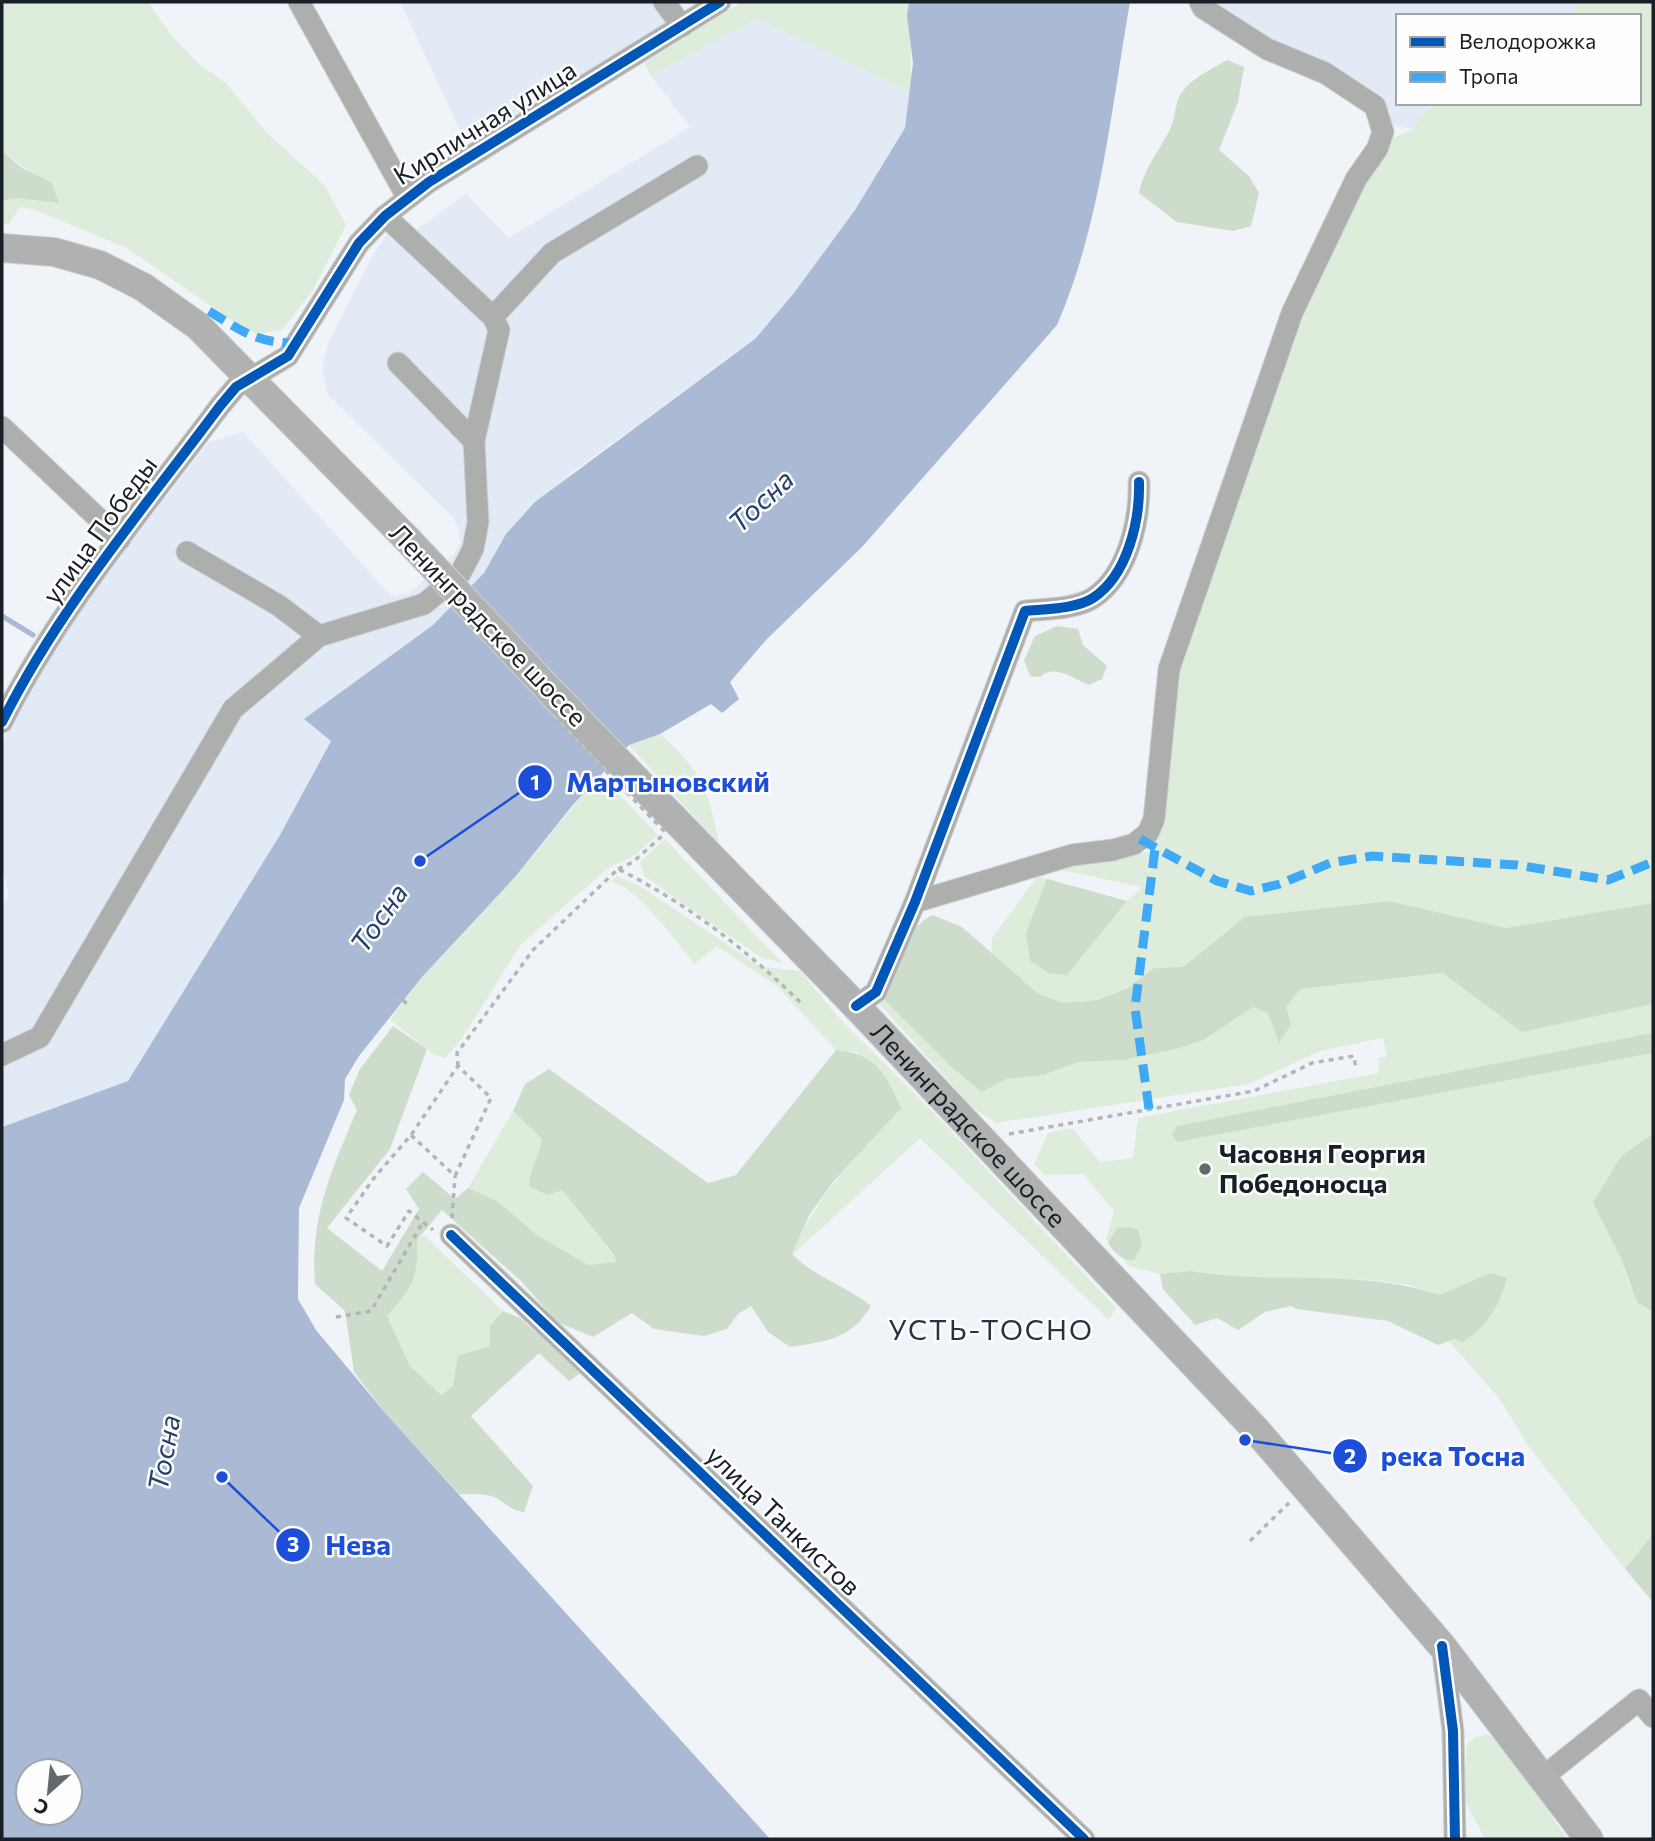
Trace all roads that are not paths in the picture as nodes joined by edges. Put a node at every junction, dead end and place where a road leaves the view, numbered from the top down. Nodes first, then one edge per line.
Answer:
1 (299, 2) edge
2 (664, 2) edge
3 (720, 2) edge
4 (1200, 2) edge
5 (682, 26) junction
6 (697, 166) dead end
7 (407, 197) junction
8 (385, 216) junction
9 (2, 248) edge
10 (493, 317) junction
11 (398, 363) dead end
12 (253, 380) junction
13 (2, 427) edge
14 (474, 441) junction
15 (1139, 482) dead end
16 (120, 539) junction
17 (187, 552) dead end
18 (319, 636) junction
19 (2, 722) edge
20 (915, 902) junction
21 (856, 1006) junction
22 (2, 1055) edge
23 (451, 1235) road end
24 (1442, 1646) junction
25 (1653, 1717) edge
26 (1543, 1777) junction
27 (1455, 1830) edge
28 (1084, 1839) edge
29 (1468, 1839) edge
30 (1589, 1839) edge

1 - 7 street
2 - 5 street
3 - 5 street, Кирпичная улица
4 - 20 street
5 - 7 street, Кирпичная улица
6 - 10 street
7 - 8 street, Кирпичная улица
8 - 10 street
8 - 12 street, Кирпичная улица
9 - 12 main road, Ленинградское шоссе
10 - 14 street
11 - 14 street
12 - 16 street, улица Победы
12 - 21 main road, Ленинградское шоссе, bridge
13 - 16 street
14 - 18 street
15 - 20 street
16 - 19 street, улица Победы
17 - 18 street
18 - 22 street
20 - 21 street
21 - 24 main road, Ленинградское шоссе
23 - 28 street, улица Танкистов
24 - 26 main road, Ленинградское шоссе
24 - 27 street
25 - 26 street
26 - 30 main road, Ленинградское шоссе
27 - 29 street

